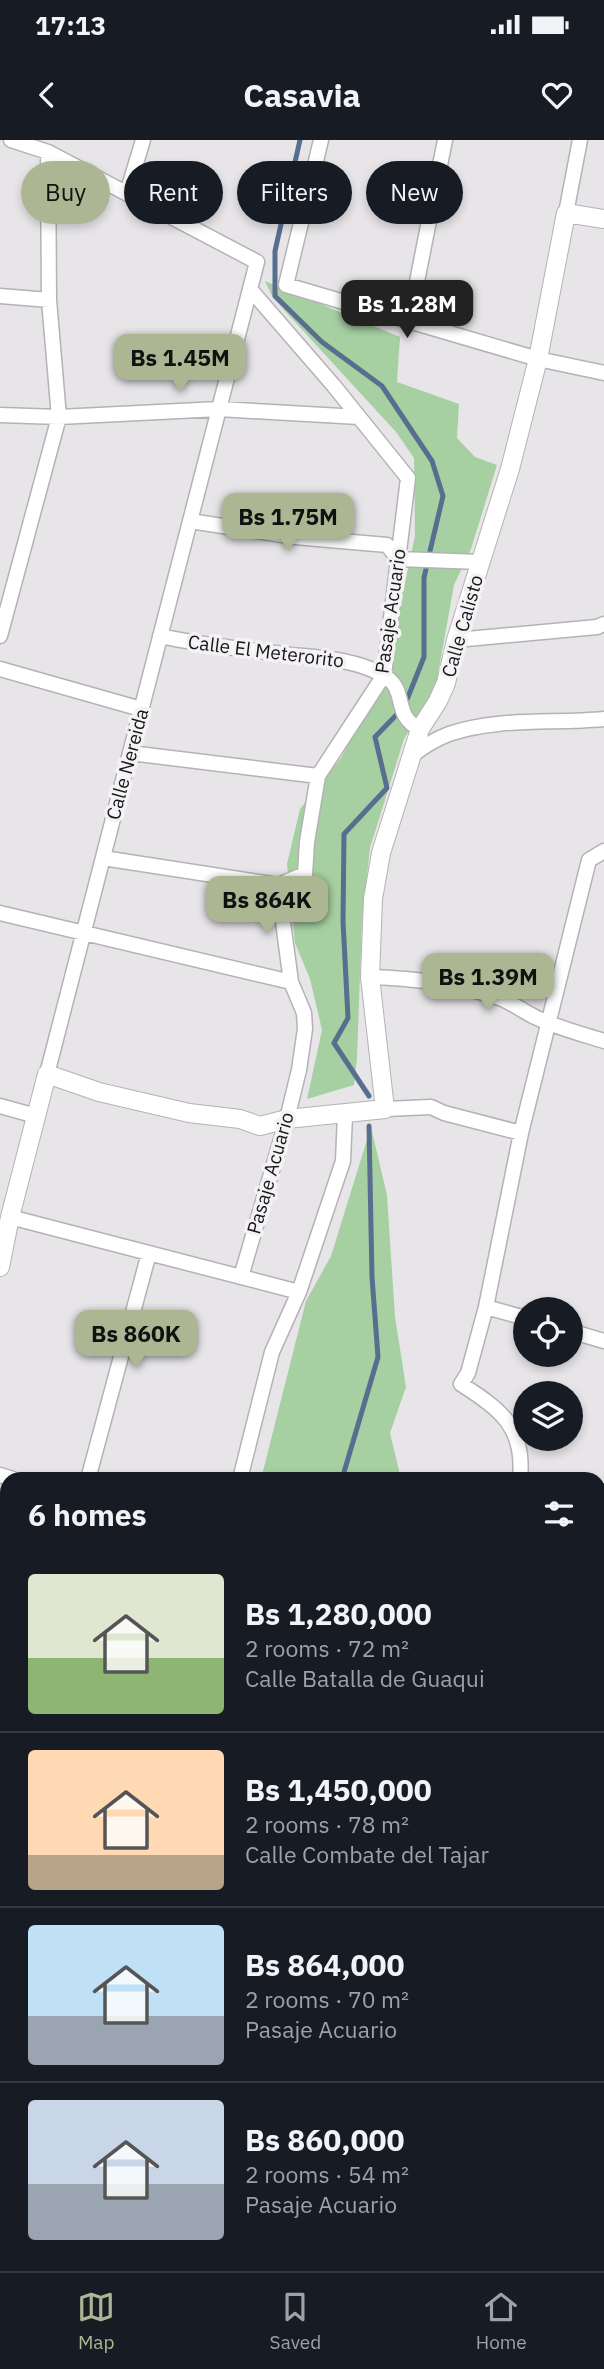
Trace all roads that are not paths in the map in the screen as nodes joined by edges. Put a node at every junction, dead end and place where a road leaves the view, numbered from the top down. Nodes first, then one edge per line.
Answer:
1 (11, 140) edge
2 (143, 140) edge
3 (321, 140) edge
4 (445, 140) edge
5 (580, 140) edge
6 (48, 152) junction
7 (137, 161) edge
8 (124, 190) edge
9 (566, 213) junction
10 (604, 219) edge
11 (186, 224) edge
12 (250, 289) junction
13 (0, 296) edge
14 (49, 300) junction
15 (409, 322) junction
16 (538, 359) junction
17 (604, 373) edge
18 (219, 409) junction
19 (0, 415) edge
20 (59, 417) junction
21 (359, 417) junction
22 (190, 521) junction
23 (398, 559) junction
24 (481, 562) junction
25 (604, 624) edge
26 (0, 636) edge
27 (160, 636) junction
28 (456, 640) junction
29 (0, 669) edge
30 (384, 675) junction
31 (142, 709) junction
32 (604, 719) edge
33 (420, 729) junction
34 (130, 753) junction
35 (411, 756) junction
36 (318, 776) junction
37 (604, 851) edge
38 (103, 858) junction
39 (278, 885) junction
40 (0, 913) edge
41 (83, 934) junction
42 (370, 976) junction
43 (291, 982) junction
44 (550, 1023) junction
45 (604, 1041) edge
46 (47, 1074) junction
47 (0, 1106) edge
48 (385, 1109) junction
49 (36, 1115) junction
50 (345, 1115) junction
51 (287, 1119) junction
52 (521, 1133) junction
53 (10, 1217) junction
54 (149, 1253) junction
55 (1, 1261) edge
56 (241, 1277) junction
57 (299, 1292) junction
58 (485, 1307) junction
59 (513, 1315) edge
60 (583, 1335) edge
61 (604, 1341) edge
62 (90, 1472) edge
63 (242, 1472) edge
64 (520, 1472) edge

1 - 6 street
2 - 7 street
3 - 15 street
4 - 15 street
5 - 9 street, Calle Calisto
6 - 8 street
6 - 14 street
9 - 10 street
9 - 16 street, Calle Calisto
11 - 12 street, Calle Nereida
12 - 18 street, Calle Nereida
12 - 21 street, Pasaje Acuario
13 - 14 street
14 - 20 street
15 - 16 street
16 - 17 street
16 - 24 street, Calle Calisto
18 - 20 street
18 - 21 street
18 - 22 street, Calle Nereida
19 - 20 street
20 - 26 street
21 - 23 street, Pasaje Acuario
22 - 23 street
22 - 27 street, Calle Nereida
23 - 24 street
23 - 30 street, Pasaje Acuario
24 - 28 street, Calle Calisto
25 - 28 street
27 - 30 street, Calle El Meterorito
27 - 31 street, Calle Nereida
28 - 33 street, Calle Calisto
29 - 31 street
30 - 33 street
30 - 36 street, Pasaje Acuario
31 - 34 street, Calle Nereida
32 - 35 street
33 - 35 street, Calle Calisto
34 - 36 street
34 - 38 street, Calle Nereida
35 - 42 street, Calle Calisto
36 - 39 street, Pasaje Acuario
37 - 44 street
38 - 39 street
38 - 41 street, Calle Nereida
39 - 43 street, Pasaje Acuario
40 - 41 street
41 - 43 street
41 - 46 street, Calle Nereida
42 - 44 street
42 - 48 street, Calle Calisto
43 - 51 street, Pasaje Acuario
44 - 45 street
44 - 52 street
46 - 49 street, Calle Nereida
46 - 51 street
47 - 49 street
48 - 50 street
48 - 52 street
49 - 53 street, Calle Nereida
50 - 51 street
50 - 57 street
51 - 56 street, Pasaje Acuario
52 - 58 street
53 - 54 street
53 - 55 street, Calle Nereida
54 - 56 street
54 - 62 street
56 - 57 street
57 - 63 street
58 - 59 street
58 - 64 street
60 - 61 street

